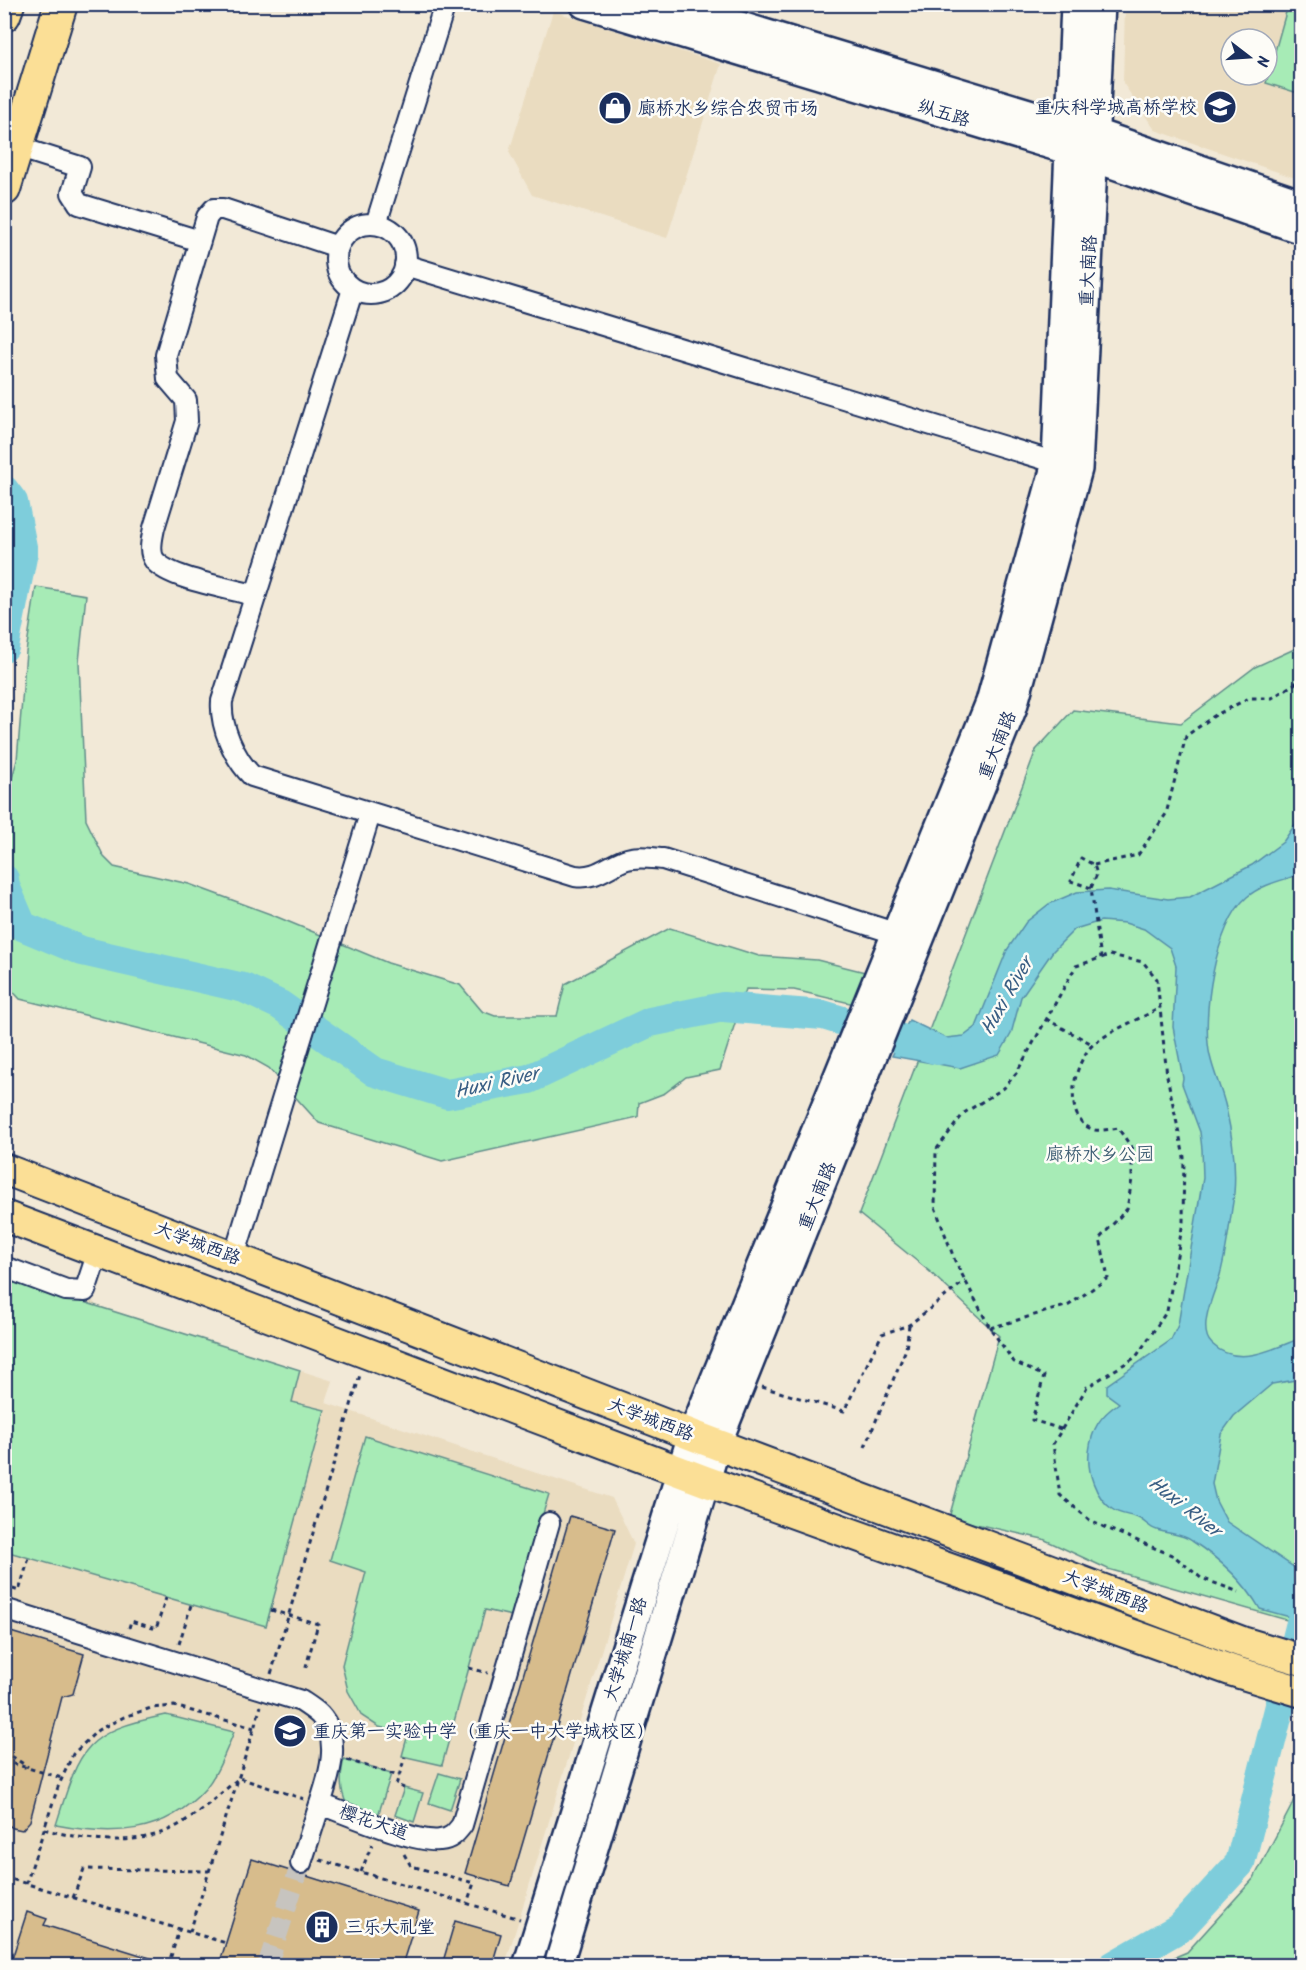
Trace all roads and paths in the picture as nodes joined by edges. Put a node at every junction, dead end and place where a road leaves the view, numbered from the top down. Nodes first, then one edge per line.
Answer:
1 (8, 4) edge
2 (61, 4) edge
3 (445, 4) edge
4 (584, 4) edge
5 (668, 4) edge
6 (1075, 4) edge
7 (1101, 4) edge
8 (4, 15) edge
9 (1069, 138) junction
10 (1094, 145) junction
11 (17, 147) junction
12 (4, 189) edge
13 (1302, 204) edge
14 (375, 224) junction
15 (1302, 230) edge
16 (200, 241) junction
17 (338, 247) junction
18 (405, 265) junction
19 (353, 289) junction
20 (1067, 466) junction
21 (253, 595) junction
22 (1302, 679) edge
23 (370, 814) junction
24 (1094, 865) junction
25 (1091, 888) junction
26 (908, 937) junction
27 (1101, 958) junction
28 (1160, 1008) junction
29 (1046, 1019) junction
30 (1093, 1044) junction
31 (850, 1081) junction
32 (4, 1168) edge
33 (4, 1216) edge
34 (98, 1252) junction
35 (234, 1257) junction
36 (4, 1267) edge
37 (965, 1281) junction
38 (909, 1325) junction
39 (990, 1328) junction
40 (366, 1354) junction
41 (742, 1381) junction
42 (1061, 1430) junction
43 (704, 1439) junction
44 (865, 1447) dead end
45 (692, 1476) junction
46 (549, 1523) dead end
47 (29, 1558) dead end
48 (4, 1586) edge
49 (1239, 1592) dead end
50 (166, 1598) dead end
51 (191, 1605) dead end
52 (4, 1609) edge
53 (271, 1610) dead end
54 (288, 1615) junction
55 (131, 1621) dead end
56 (174, 1660) junction
57 (1302, 1660) edge
58 (304, 1671) dead end
59 (267, 1688) junction
60 (1302, 1692) edge
61 (4, 1751) edge
62 (331, 1757) junction
63 (405, 1757) dead end
64 (4, 1761) edge
65 (30, 1768) junction
66 (399, 1776) junction
67 (62, 1778) junction
68 (239, 1778) junction
69 (404, 1788) dead end
70 (320, 1804) junction
71 (44, 1829) junction
72 (370, 1844) dead end
73 (407, 1855) dead end
74 (302, 1859) joint
75 (209, 1871) junction
76 (361, 1872) junction
77 (4, 1877) edge
78 (26, 1884) junction
79 (73, 1898) junction
80 (467, 1903) junction
81 (540, 1924) junction
82 (179, 1929) junction
83 (190, 1932) junction
84 (226, 1943) dead end
85 (168, 1965) edge
86 (527, 1965) edge
87 (558, 1965) edge

1 - 8 highway
2 - 11 highway
3 - 14 street
4 - 9 main road, 纵五路
5 - 9 main road, 纵五路
6 - 9 main road, 重大南路
7 - 10 main road, 重大南路
9 - 10 main road, 纵五路
9 - 20 main road, 重大南路
10 - 13 main road, 纵五路
10 - 15 main road, 纵五路
10 - 20 main road, 重大南路
11 - 12 highway
11 - 16 street
14 - 17 street
14 - 18 street
16 - 17 street
16 - 21 street
17 - 19 street
18 - 19 street
18 - 20 street
19 - 21 street
20 - 26 main road, 重大南路
21 - 23 street
22 - 24 path
23 - 26 street
23 - 35 street
24 - 25 path
24 - 25 path
25 - 27 path
26 - 31 main road, 重大南路
27 - 28 path
27 - 29 path
28 - 30 path
28 - 42 path
29 - 30 path
29 - 37 path
30 - 39 path
31 - 41 main road, 重大南路
31 - 43 main road, 重大南路
32 - 35 main road, 大学城西路
33 - 34 main road, 大学城西路
34 - 36 street
34 - 40 main road, 大学城西路
35 - 43 main road, 大学城西路
37 - 38 path
37 - 39 path
38 - 41 path
38 - 44 path
39 - 42 path
40 - 45 main road, 大学城西路
40 - 54 path
41 - 43 main road, 重大南路
42 - 49 path
43 - 45 main road, 大学城南一路
43 - 57 main road, 大学城西路
45 - 60 main road, 大学城西路
45 - 81 main road, 大学城南一路
45 - 87 main road, 大学城南一路
46 - 70 street, 樱花大道
47 - 48 path
50 - 55 path
51 - 56 path
52 - 56 street, 樱花大道
53 - 54 path
54 - 58 path
54 - 59 path
56 - 59 street, 樱花大道
59 - 62 street, 樱花大道
61 - 65 path
62 - 66 path
62 - 70 street, 樱花大道
63 - 66 path
64 - 65 path
65 - 67 path
66 - 69 path
67 - 68 path
67 - 71 path
68 - 70 path
68 - 71 path
68 - 75 path
70 - 74 street
71 - 78 path
72 - 76 path
73 - 80 path
74 - 76 path
75 - 79 path
75 - 83 path
76 - 80 path
77 - 78 path
78 - 79 path
79 - 82 path
80 - 81 path
81 - 86 main road, 大学城南一路
82 - 83 path
82 - 85 path
83 - 84 path

